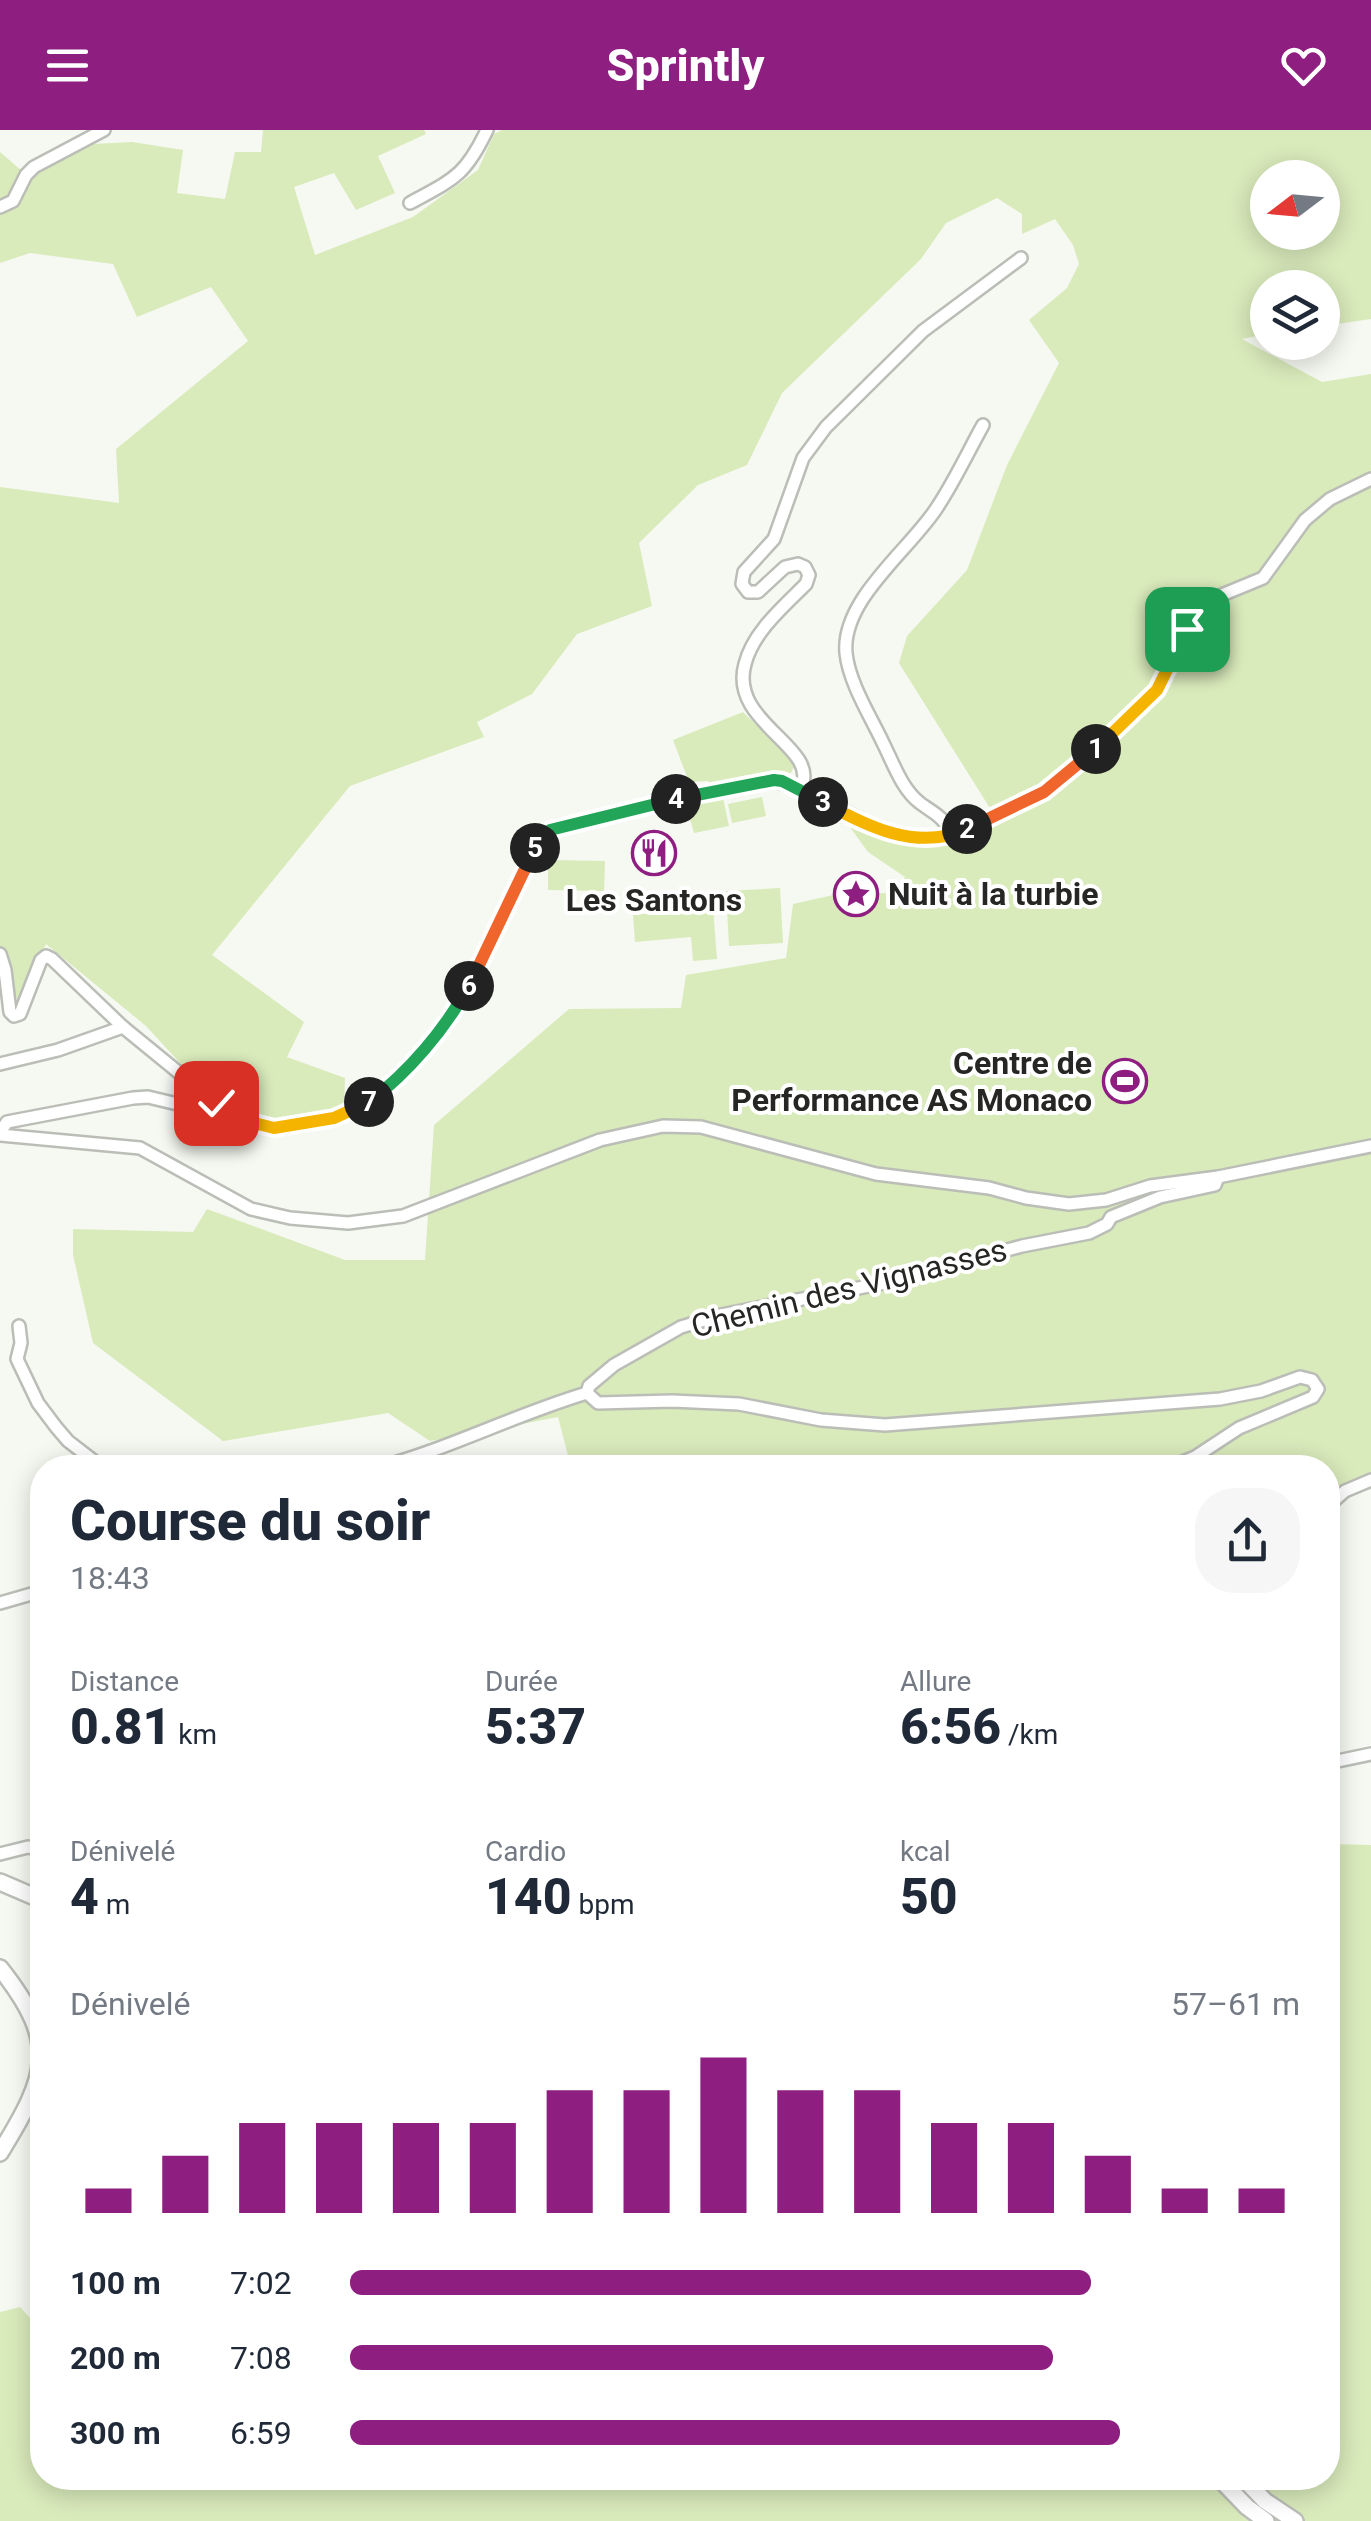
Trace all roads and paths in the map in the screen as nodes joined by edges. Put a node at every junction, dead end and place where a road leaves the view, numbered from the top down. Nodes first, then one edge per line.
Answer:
1 (104, 130) edge
2 (487, 130) edge
3 (410, 203) dead end
4 (0, 207) edge
5 (1021, 258) dead end
6 (983, 425) dead end
7 (1371, 478) edge
8 (800, 789) junction
9 (950, 835) junction
10 (0, 954) edge
11 (123, 1027) junction
12 (0, 1064) edge
13 (219, 1114) junction
14 (0, 1133) edge
15 (1371, 1146) edge
16 (1218, 1177) junction
17 (1106, 1200) junction
18 (1111, 1217) junction
19 (19, 1326) dead end
20 (587, 1393) junction
21 (86, 1455) edge
22 (418, 1455) edge
23 (1197, 1455) edge
24 (1371, 1480) edge
25 (1340, 1495) edge
26 (30, 1594) edge
27 (0, 1603) edge
28 (1371, 1754) edge
29 (1340, 1761) edge
30 (30, 1848) edge
31 (0, 1854) edge
32 (0, 1882) edge
33 (30, 1895) edge
34 (0, 1968) edge
35 (30, 2011) edge
36 (30, 2102) edge
37 (0, 2153) edge
38 (1230, 2490) edge
39 (1255, 2490) edge
40 (1266, 2521) edge
41 (1295, 2521) edge

1 - 4 street
2 - 3 street
5 - 8 street
6 - 9 street
7 - 9 street
8 - 9 street
8 - 13 street
10 - 11 street
11 - 12 street
11 - 13 street
13 - 14 street
14 - 17 street
15 - 16 street
16 - 17 street
16 - 18 street, Chemin des Vignasses
17 - 18 street
18 - 20 street, Chemin des Vignasses
19 - 21 street
20 - 22 street, Chemin des Vignasses
20 - 23 street
24 - 25 street
26 - 27 street
28 - 29 street
30 - 31 street
32 - 33 main road
34 - 35 main road
36 - 37 main road
38 - 40 main road
39 - 41 main road

